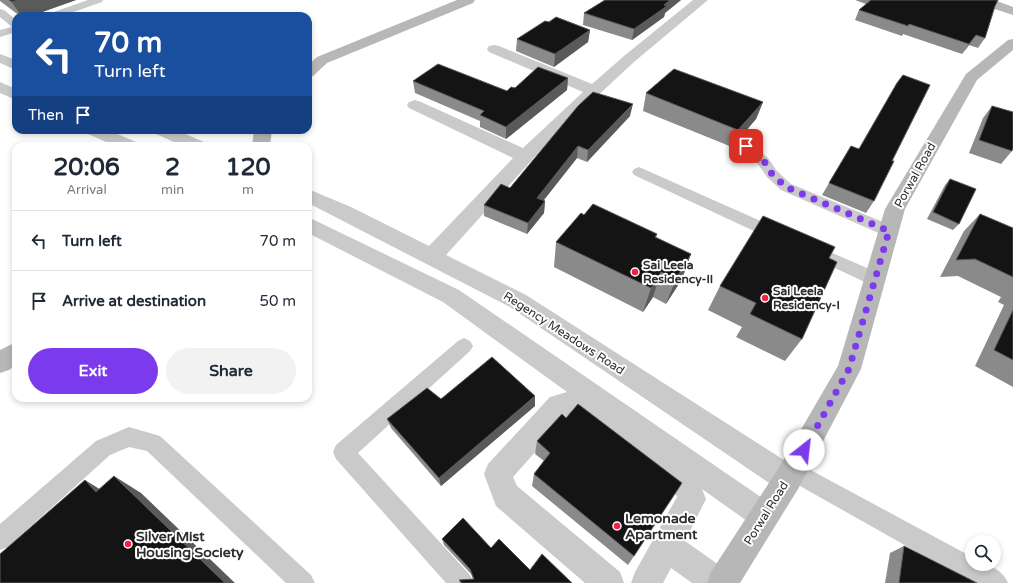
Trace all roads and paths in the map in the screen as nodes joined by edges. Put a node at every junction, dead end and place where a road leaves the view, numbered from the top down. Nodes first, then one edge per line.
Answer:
1 (98, 0) edge
2 (468, 0) edge
3 (701, 0) edge
4 (981, 0) edge
5 (1013, 11) edge
6 (0, 12) edge
7 (64, 12) edge
8 (12, 22) edge
9 (12, 30) edge
10 (0, 34) edge
11 (1013, 44) edge
12 (494, 49) dead end
13 (0, 58) edge
14 (12, 63) edge
15 (312, 69) edge
16 (594, 91) junction
17 (415, 105) dead end
18 (103, 134) edge
19 (171, 134) edge
20 (121, 142) edge
21 (189, 142) edge
22 (746, 146) dead end
23 (525, 156) junction
24 (639, 172) dead end
25 (312, 197) edge
26 (312, 226) edge
27 (889, 231) junction
28 (432, 257) junction
29 (875, 279) junction
30 (464, 346) dead end
31 (12, 355) edge
32 (0, 363) edge
33 (790, 475) junction
34 (764, 516) junction
35 (0, 540) edge
36 (667, 547) junction
37 (304, 583) edge
38 (462, 583) edge
39 (609, 583) edge
40 (646, 583) edge
41 (718, 583) edge
42 (722, 583) edge
43 (996, 583) edge

1 - 7 lane
2 - 15 street
3 - 16 street
4 - 5 street
6 - 8 lane
9 - 10 lane
11 - 27 street, Porwal Road
12 - 16 street
13 - 14 street
16 - 23 street
17 - 23 street
18 - 20 street
19 - 21 street
22 - 27 lane
23 - 28 street
24 - 29 lane
25 - 28 street, Regency Meadows Road
26 - 34 street
27 - 29 street, Porwal Road
28 - 33 street, Regency Meadows Road
29 - 33 street, Porwal Road
30 - 38 lane
31 - 32 street
33 - 34 street, Porwal Road
33 - 43 lane
34 - 42 street, Porwal Road
35 - 37 lane
36 - 39 street
36 - 40 street
36 - 41 street

